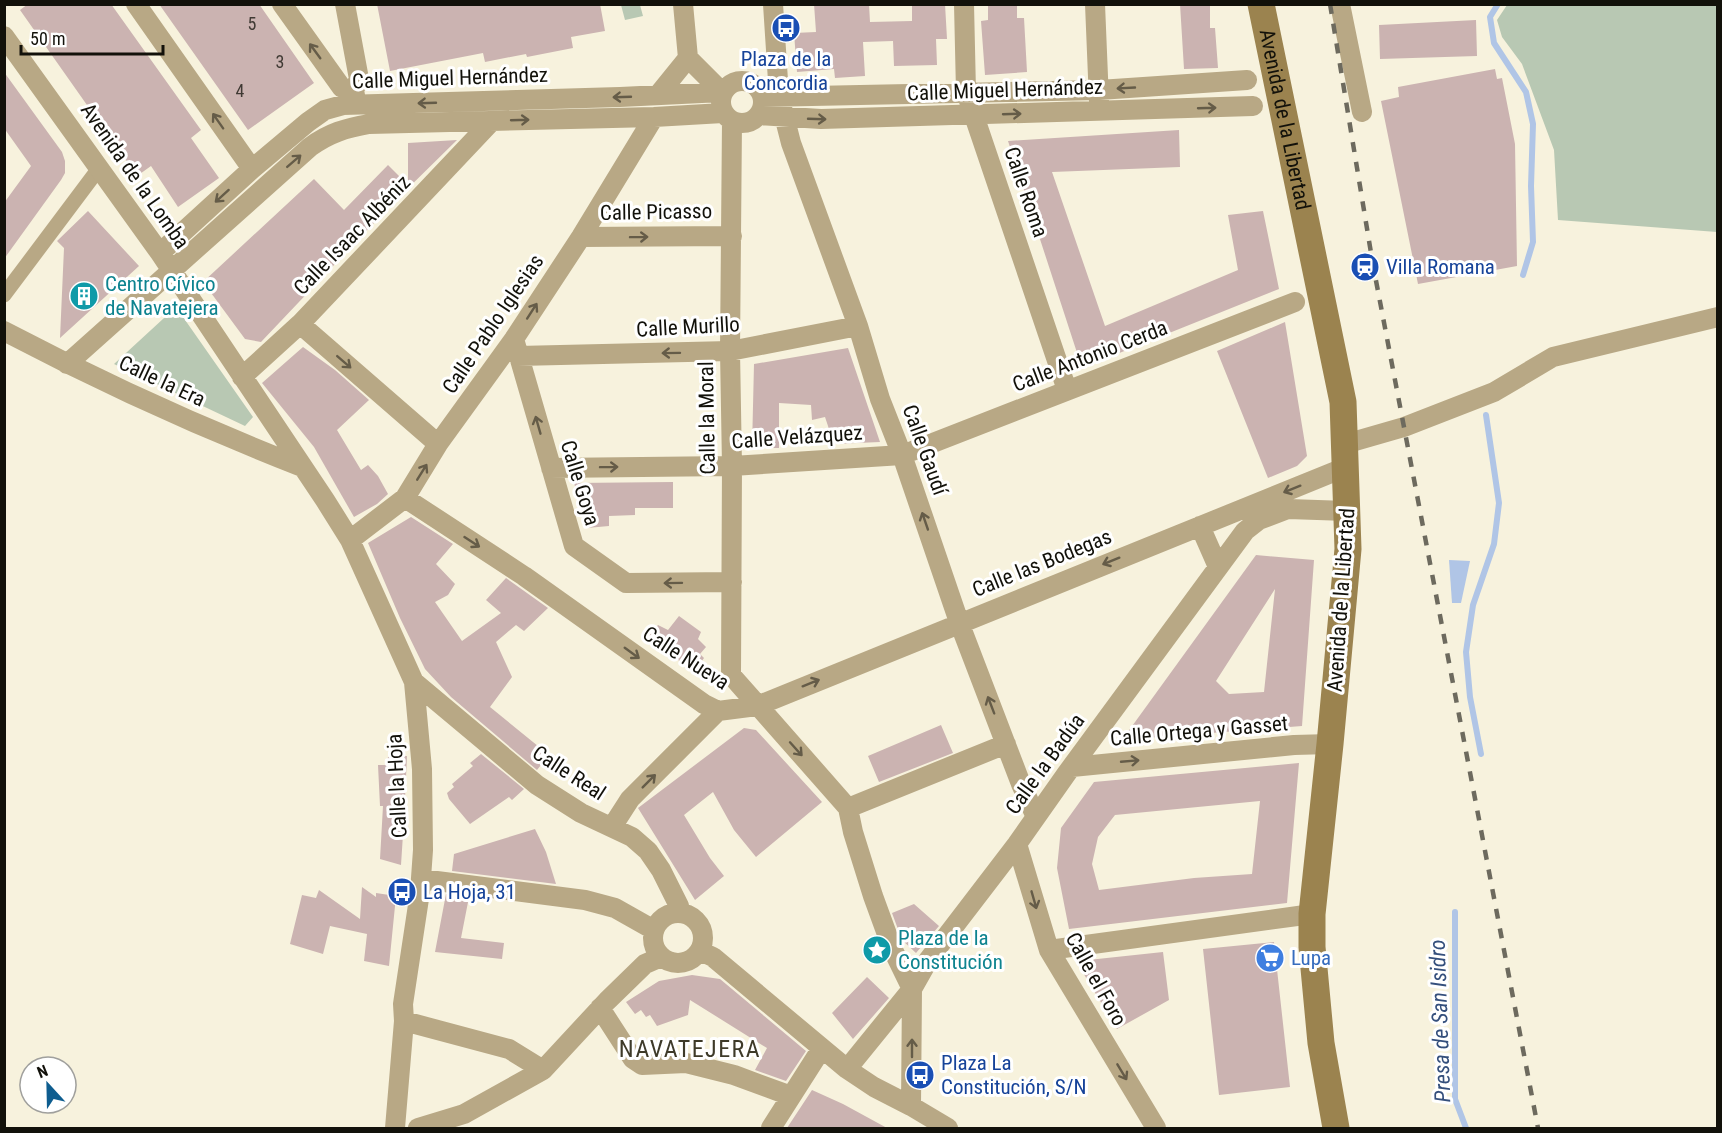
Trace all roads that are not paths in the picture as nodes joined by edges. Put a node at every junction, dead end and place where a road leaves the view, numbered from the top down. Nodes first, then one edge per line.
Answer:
1 (136, 4) edge
2 (282, 4) edge
3 (345, 4) edge
4 (683, 4) edge
5 (773, 4) edge
6 (964, 4) edge
7 (1095, 4) edge
8 (1261, 4) edge
9 (1340, 4) edge
10 (4, 36) edge
11 (688, 58) junction
12 (1247, 80) dead end
13 (1099, 90) junction
14 (722, 92) junction
15 (966, 92) junction
16 (658, 95) junction
17 (355, 97) junction
18 (767, 103) junction
19 (1253, 106) dead end
20 (1099, 112) junction
21 (1362, 112) dead end
22 (974, 116) junction
23 (654, 117) junction
24 (727, 117) junction
25 (783, 117) junction
26 (492, 121) junction
27 (100, 167) junction
28 (252, 169) junction
29 (732, 236) junction
30 (581, 237) junction
31 (160, 253) junction
32 (172, 270) junction
33 (4, 295) edge
34 (1296, 302) dead end
35 (1718, 316) edge
36 (300, 324) junction
37 (858, 326) junction
38 (4, 332) edge
39 (516, 348) junction
40 (730, 351) junction
41 (67, 364) junction
42 (242, 377) junction
43 (1067, 390) junction
44 (438, 444) junction
45 (902, 455) junction
46 (1346, 455) junction
47 (302, 466) junction
48 (732, 466) junction
49 (551, 468) junction
50 (405, 498) junction
51 (1266, 499) junction
52 (1347, 511) junction
53 (1200, 526) junction
54 (1245, 531) junction
55 (350, 540) junction
56 (1218, 567) junction
57 (732, 582) junction
58 (959, 622) junction
59 (414, 682) junction
60 (757, 706) junction
61 (718, 711) junction
62 (1006, 744) junction
63 (1330, 744) junction
64 (1072, 767) junction
65 (848, 808) junction
66 (1036, 817) junction
67 (612, 826) junction
68 (1017, 844) junction
69 (422, 879) junction
70 (680, 913) junction
71 (1312, 914) junction
72 (654, 930) junction
73 (1049, 950) junction
74 (700, 951) junction
75 (661, 957) junction
76 (912, 989) junction
77 (600, 1008) junction
78 (404, 1021) junction
79 (822, 1048) junction
80 (847, 1069) junction
81 (543, 1070) junction
82 (791, 1096) junction
83 (911, 1106) junction
84 (465, 1121) edge
85 (395, 1128) edge
86 (418, 1128) edge
87 (771, 1128) edge
88 (948, 1128) edge
89 (1156, 1128) edge
90 (1336, 1128) edge

28 -> 1 street
17 -> 2 street
3 - 17 street
4 - 11 street
5 - 18 street, Calle Gaudí
6 - 15 street, Calle Roma
7 - 13 street
8 - 46 main road, Avenida de la Libertad
9 - 21 street
10 - 27 street, Avenida de la Lomba
11 - 14 street
11 - 16 street
12 -> 13 street, Calle Miguel Hernández
13 - 15 street, Calle Miguel Hernández
13 - 20 street
14 - 16 street, Calle Miguel Hernández
14 - 18 street
14 - 24 street
15 - 18 street, Calle Miguel Hernández
15 - 22 street, Calle Roma
16 -> 17 street, Calle Miguel Hernández
17 - 28 street, Calle Miguel Hernández
18 - 24 street
18 - 25 street, Calle Gaudí
20 -> 19 street, Calle Miguel Hernández
22 -> 20 street, Calle Miguel Hernández
25 -> 22 street, Calle Miguel Hernández
22 - 43 street, Calle Roma
23 - 24 street, Calle Miguel Hernández
26 -> 23 street, Calle Miguel Hernández
23 - 30 street, Calle Pablo Iglesias
24 - 29 street, Calle la Moral
25 - 37 street, Calle Gaudí
32 -> 26 street, Calle Miguel Hernández
26 - 36 street, Calle Isaac Albéniz
27 - 31 street, Avenida de la Lomba
27 - 33 street
28 -> 31 street, Calle Miguel Hernández
30 -> 29 street, Calle Picasso
29 - 40 street, Calle la Moral
39 -> 30 street, Calle Pablo Iglesias
31 - 32 street, Avenida de la Lomba
32 - 41 street, Calle Miguel Hernández
32 - 42 street, Avenida de la Lomba
34 - 43 street, Calle Antonio Cerda
35 - 46 street, Calle las Bodegas
36 - 42 street, Calle Isaac Albéniz
36 -> 44 street
37 - 40 street, Calle Murillo
37 - 45 street, Calle Gaudí
38 - 41 street, Calle la Era
40 -> 39 street, Calle Murillo
39 - 44 street, Calle Pablo Iglesias
49 -> 39 street, Calle Goya
40 - 48 street, Calle la Moral
41 - 47 street, Calle la Era
42 - 47 street, Avenida de la Lomba
43 - 45 street, Calle Antonio Cerda
50 -> 44 street, Calle Pablo Iglesias
45 - 48 street, Calle Velázquez
58 -> 45 street, Calle Gaudí
46 -> 51 street, Calle las Bodegas
46 - 52 main road, Avenida de la Libertad
47 - 55 street, Calle la Hoja
49 -> 48 street, Calle Velázquez
48 - 57 street, Calle la Moral
57 -> 49 street, Calle Goya
50 - 55 street, Calle Pablo Iglesias
50 -> 61 street, Calle Nueva
51 - 53 street, Calle las Bodegas
51 - 54 street
52 - 54 street, Calle la Badúa
52 - 63 main road, Avenida de la Libertad
53 - 56 street
53 -> 58 street, Calle las Bodegas
54 - 56 street, Calle la Badúa
55 - 59 street, Calle la Hoja
56 - 64 street, Calle la Badúa
57 - 60 street, Calle la Moral
60 -> 58 street, Calle las Bodegas
62 -> 58 street, Calle Gaudí
59 - 67 street, Calle Real
59 - 69 street, Calle la Hoja
60 - 61 street, Calle Nueva
60 -> 65 street
67 -> 61 street
62 - 65 street
62 - 66 street, Calle Gaudí
64 -> 63 street, Calle Ortega y Gasset
63 - 71 main road, Avenida de la Libertad
64 - 66 street, Calle la Badúa
65 - 76 street
66 - 68 street, Calle la Badúa
67 - 70 street, Calle Real
68 -> 73 street, Calle el Foro
68 - 76 street, Calle la Badúa
69 - 72 street
69 - 78 street, Calle la Hoja
70 - 72 street
70 - 74 street
71 - 73 street
71 - 90 main road, Avenida de la Libertad
72 - 75 street
73 -> 89 street, Calle el Foro
74 - 75 street
74 - 79 street
75 - 77 street
76 - 80 street, Calle la Badúa
83 -> 76 street, Calle la Badúa
77 - 81 street
77 - 82 street
78 - 81 street
78 - 85 street, Calle la Hoja
79 - 80 street
79 - 82 street
80 - 83 street
81 - 84 street
82 - 87 street
83 - 88 street
84 - 86 street

